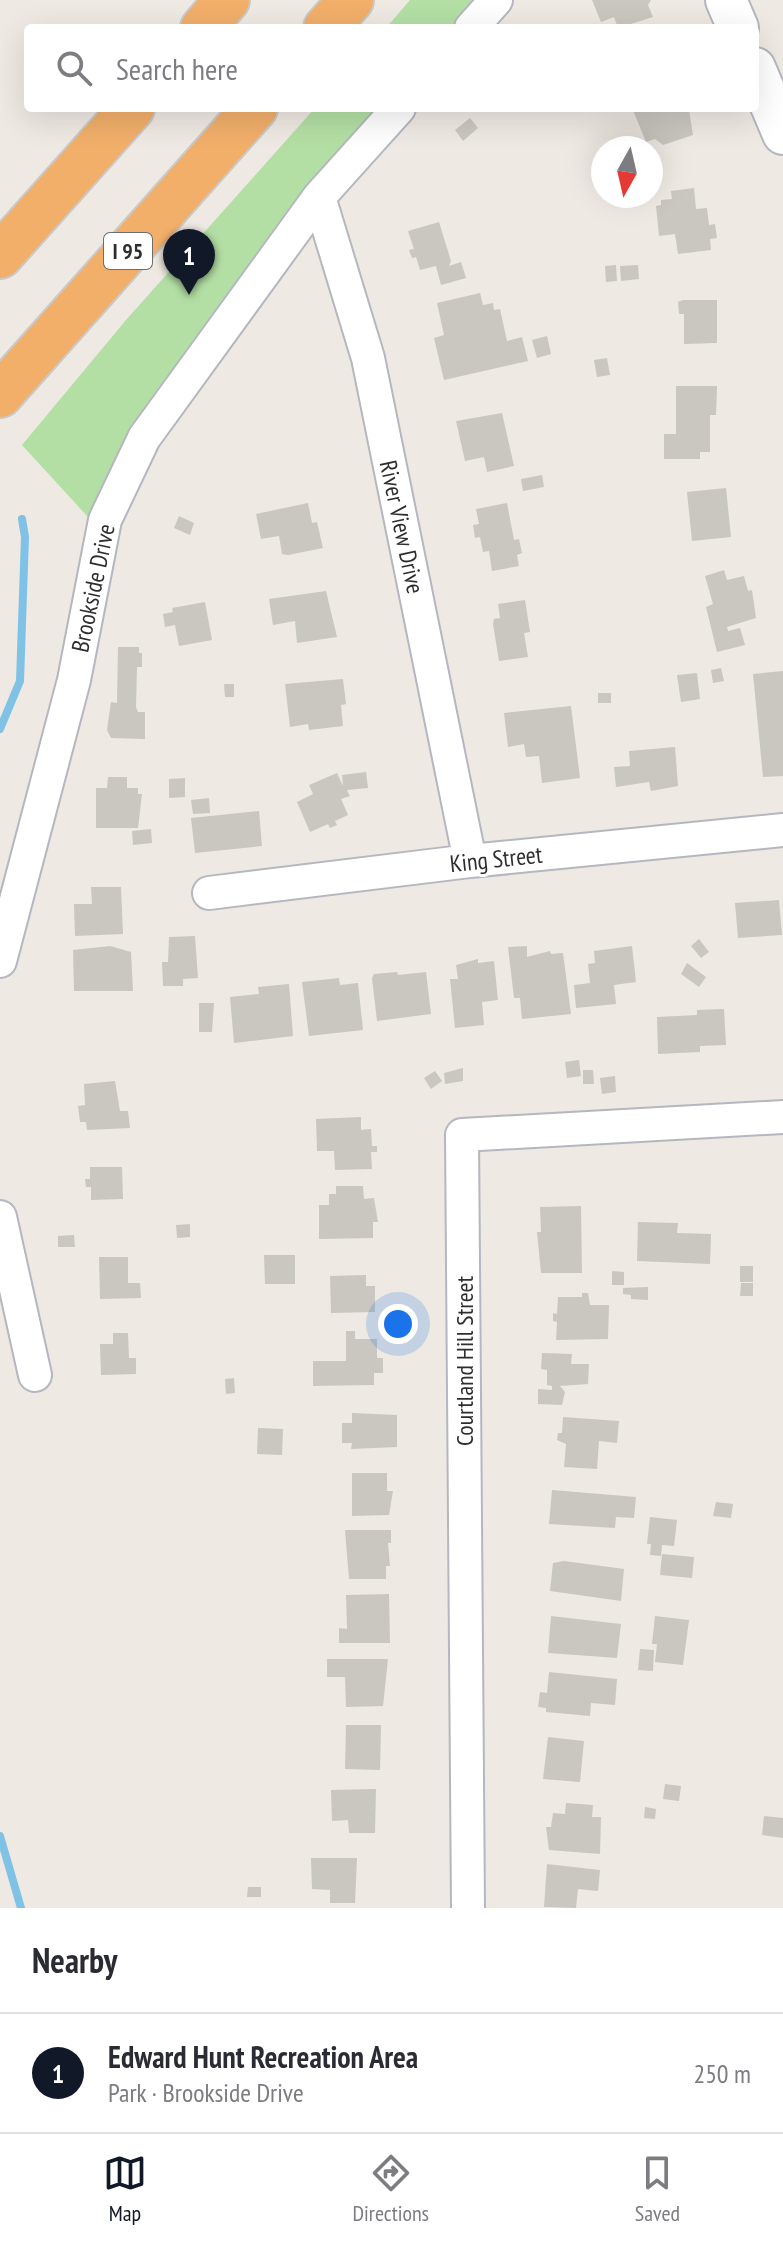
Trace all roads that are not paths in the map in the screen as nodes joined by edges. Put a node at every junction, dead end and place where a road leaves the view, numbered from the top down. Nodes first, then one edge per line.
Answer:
1 (227, 0) edge
2 (351, 0) edge
3 (496, 0) edge
4 (726, 0) edge
5 (206, 24) edge
6 (330, 24) edge
7 (475, 24) edge
8 (736, 24) edge
9 (759, 77) edge
10 (128, 112) edge
11 (251, 112) edge
12 (395, 112) edge
13 (783, 134) edge
14 (319, 197) junction
15 (0, 256) edge
16 (0, 395) edge
17 (783, 830) edge
18 (470, 861) junction
19 (209, 893) dead end
20 (0, 961) edge
21 (783, 1117) edge
22 (0, 1217) edge
23 (35, 1375) dead end
24 (468, 1908) edge

1 - 5 highway
2 - 6 highway
3 - 7 street
4 - 8 street
9 - 13 street
10 - 15 highway
11 - 16 highway, I 95
12 - 14 street, Brookside Drive
14 - 18 street, River View Drive
14 - 20 street, Brookside Drive
17 - 18 street, King Street
18 - 19 street, King Street
21 - 24 street, Courtland Hill Street
22 - 23 street

